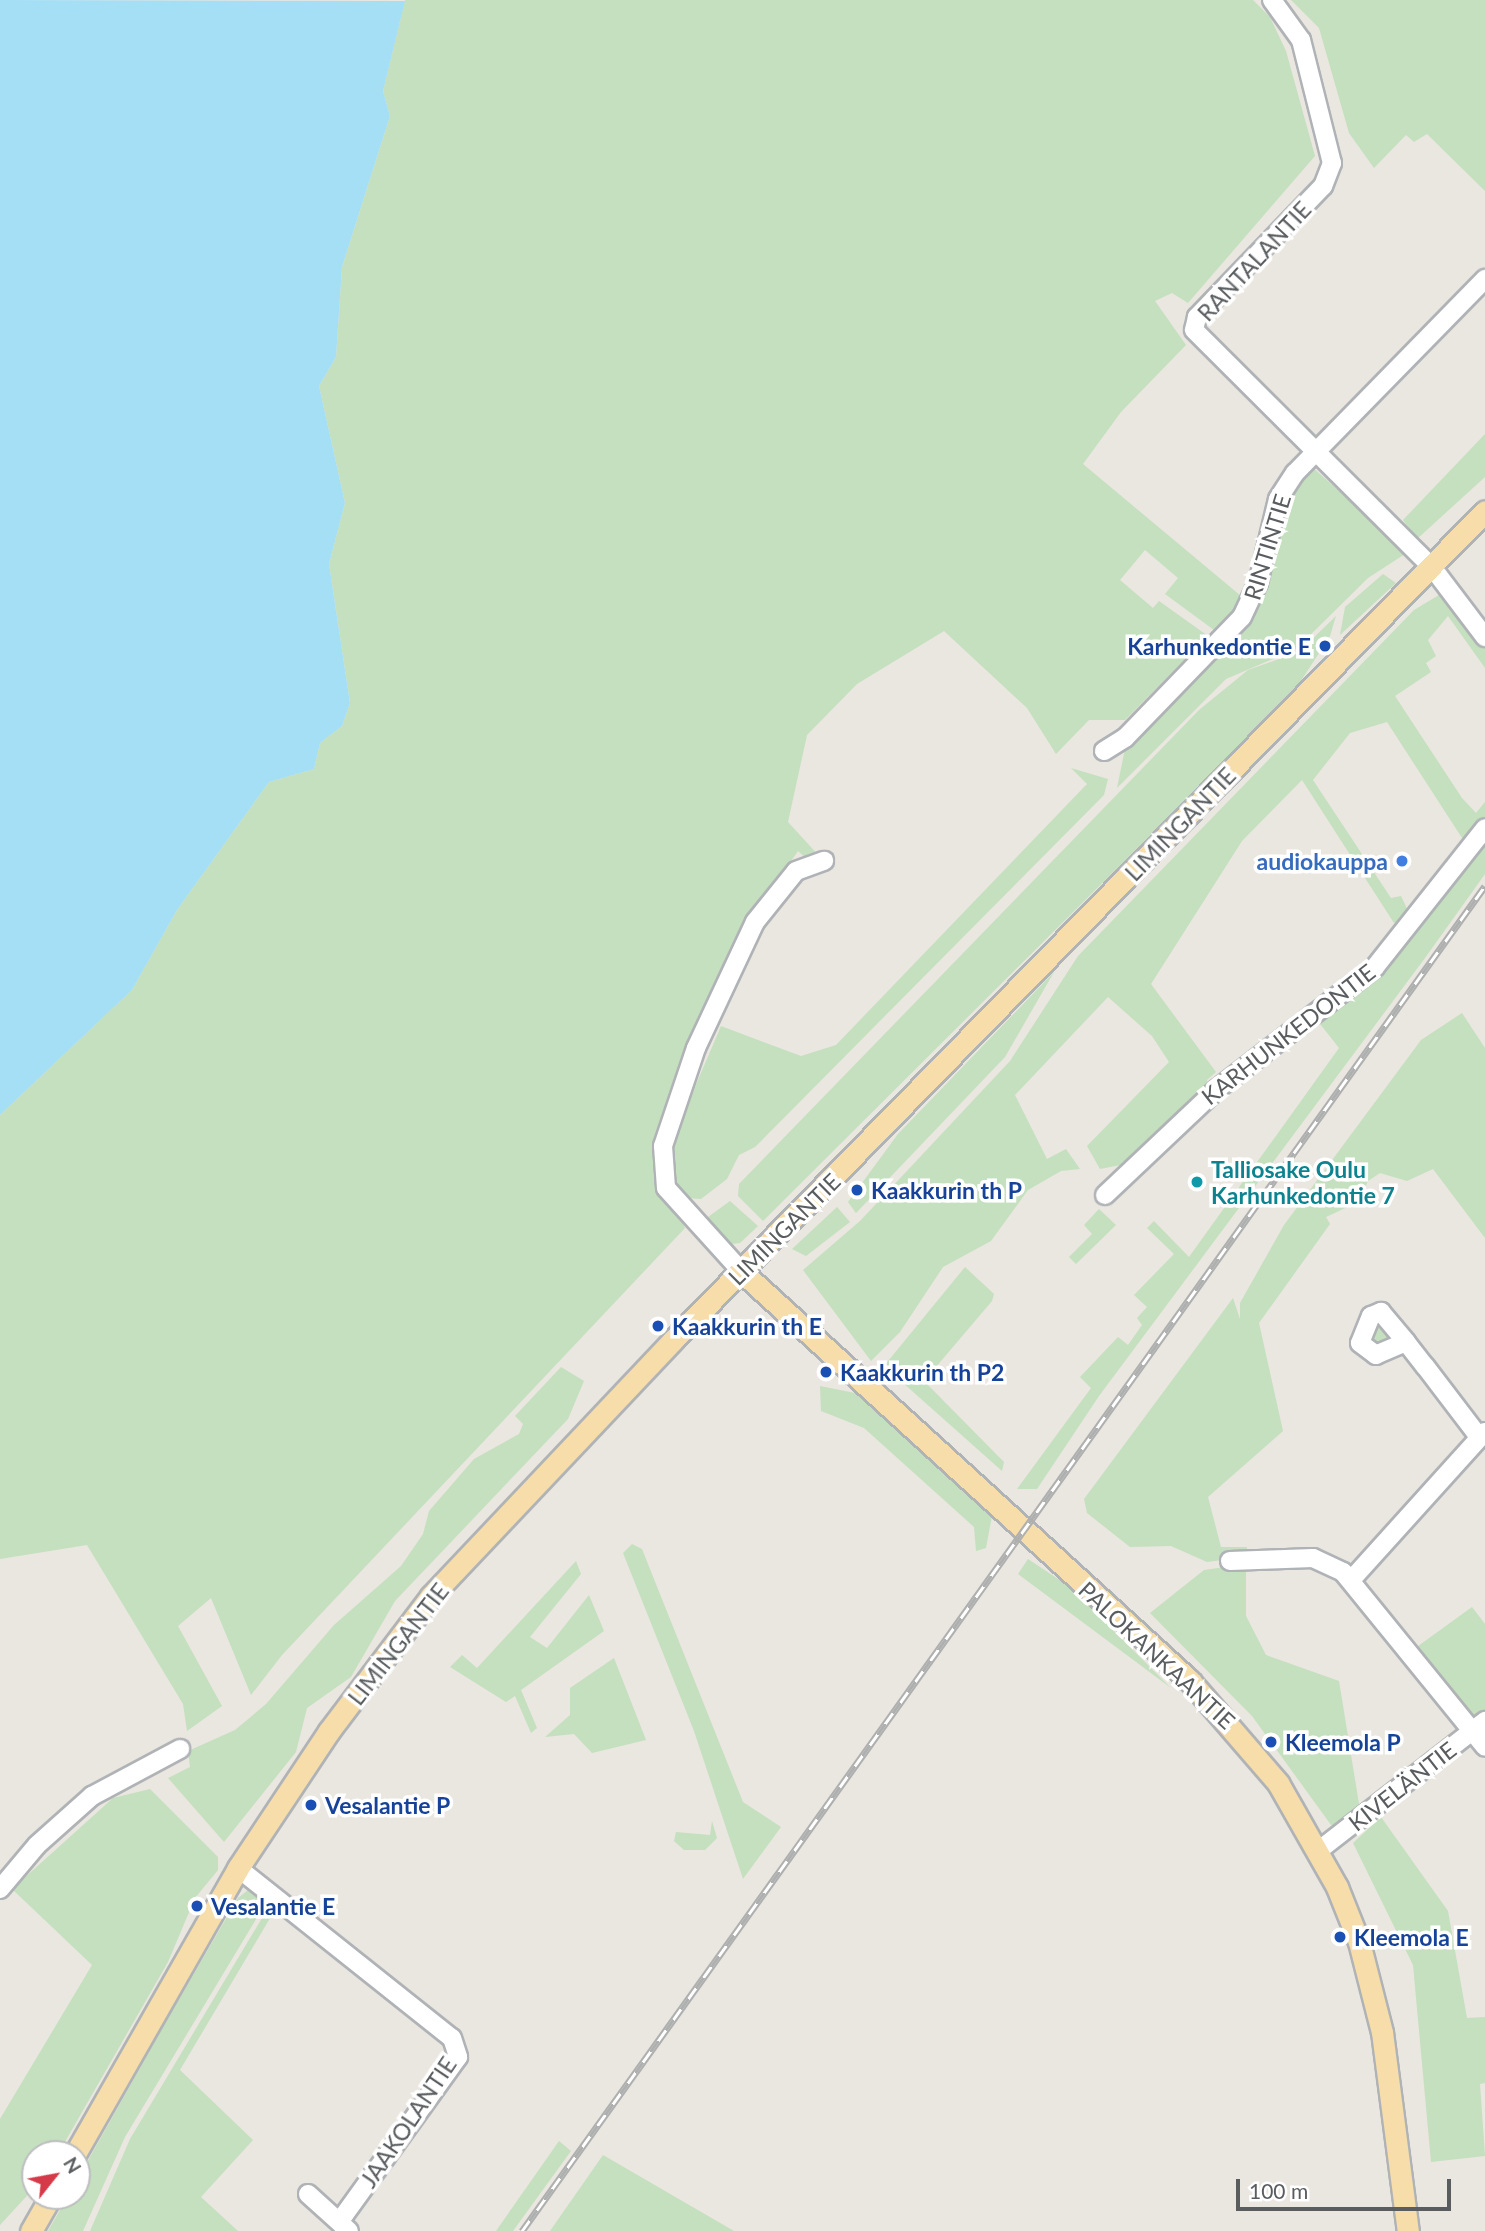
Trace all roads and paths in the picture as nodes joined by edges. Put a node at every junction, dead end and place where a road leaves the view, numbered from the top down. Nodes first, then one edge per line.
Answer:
1 (1272, 0) edge
2 (1485, 279) edge
3 (1315, 453) junction
4 (1485, 511) edge
5 (1432, 567) junction
6 (1485, 637) edge
7 (1104, 751) dead end
8 (1485, 828) edge
9 (824, 861) dead end
10 (1105, 1195) dead end
11 (742, 1272) junction
12 (1406, 1342) dead end
13 (1482, 1434) edge
14 (1230, 1561) dead end
15 (1352, 1579) junction
16 (1479, 1726) edge
17 (1485, 1747) edge
18 (180, 1749) dead end
19 (1318, 1850) junction
20 (238, 1868) junction
21 (0, 1889) edge
22 (83, 2140) edge
23 (308, 2194) dead end
24 (43, 2210) edge
25 (344, 2227) edge
26 (31, 2231) edge
27 (1408, 2231) edge

1 - 3 street, RANTALANTIE
2 - 3 street, RINTINTIE
3 - 5 street, RANTALANTIE
3 - 7 street, RINTINTIE
4 - 5 main road, LIMINGANTIE
5 - 6 street
5 - 11 main road, LIMINGANTIE
8 - 10 street, KARHUNKEDONTIE
9 - 11 street
11 - 19 main road, PALOKANKAANTIE
11 - 20 main road, LIMINGANTIE
12 - 13 street
13 - 15 street
14 - 15 street
15 - 16 street
16 - 17 street
16 - 19 street, KIVELÄNTIE
18 - 21 street
19 - 27 main road, PALOKANKAANTIE
20 - 22 main road, LIMINGANTIE
20 - 25 street, JAAKOLANTIE
23 - 25 street, JAAKOLANTIE
24 - 26 main road

